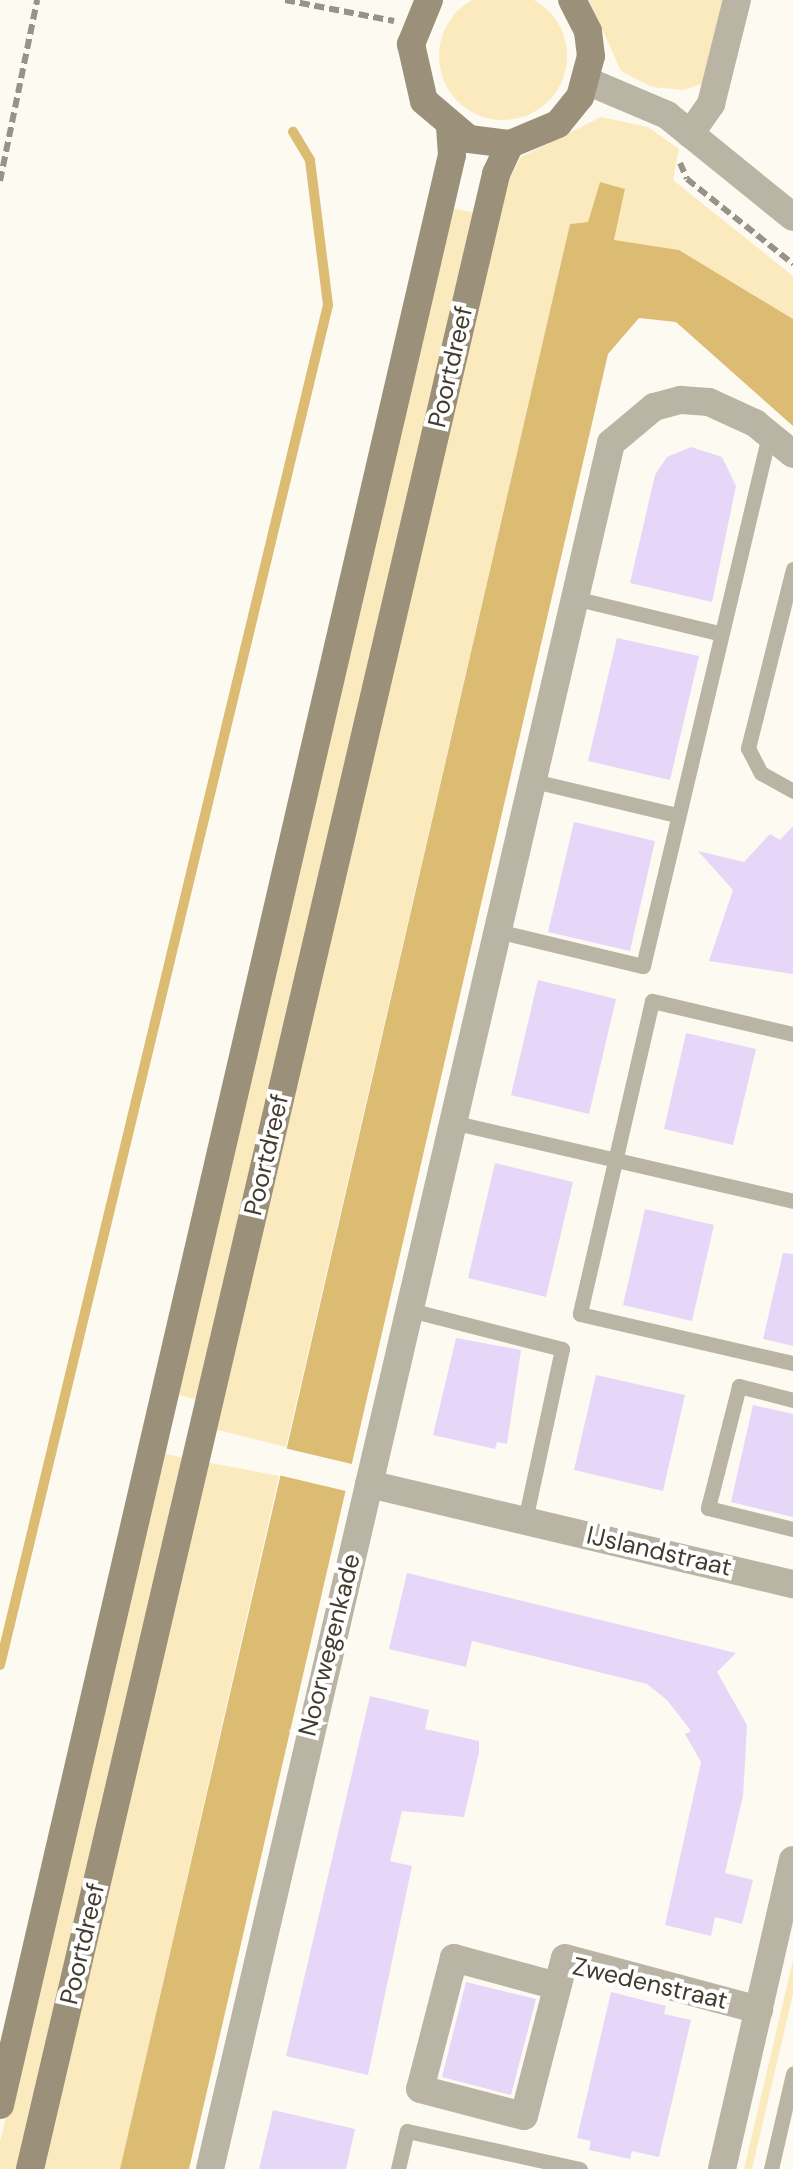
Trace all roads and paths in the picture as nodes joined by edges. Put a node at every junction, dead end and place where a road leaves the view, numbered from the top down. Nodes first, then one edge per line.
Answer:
1 (37, 0) edge
2 (284, 0) edge
3 (429, 0) edge
4 (572, 0) edge
5 (737, 0) edge
6 (415, 26) junction
7 (587, 81) junction
8 (450, 129) junction
9 (690, 134) junction
10 (510, 144) junction
11 (0, 181) edge
12 (793, 217) edge
13 (769, 435) junction
14 (793, 454) edge
15 (793, 569) edge
16 (578, 598) junction
17 (719, 633) junction
18 (538, 782) junction
19 (793, 791) edge
20 (677, 815) junction
21 (501, 932) junction
22 (793, 1034) edge
23 (456, 1123) junction
24 (616, 1160) junction
25 (793, 1201) edge
26 (410, 1310) junction
27 (793, 1363) edge
28 (793, 1400) edge
29 (369, 1484) junction
30 (525, 1520) junction
31 (793, 1529) edge
32 (793, 1584) edge
33 (793, 1860) edge
34 (557, 1986) junction
35 (758, 2010) junction
36 (793, 2074) edge
37 (0, 2105) edge
38 (547, 2165) edge
39 (30, 2169) edge
40 (210, 2169) edge
41 (398, 2169) edge
42 (580, 2169) edge
43 (722, 2169) edge
44 (771, 2169) edge

1 - 11 path
2 - 6 path
3 - 6 main road
4 - 7 main road
5 - 9 street
6 - 8 main road
7 - 9 street
7 - 10 main road
8 - 10 main road
8 - 37 main road, Poortdreef
9 - 12 street
10 - 39 main road, Poortdreef
13 - 14 street, Noorwegenkade
13 - 16 street, Noorwegenkade
13 - 17 lane
15 - 19 lane
16 - 17 lane
16 - 18 street, Noorwegenkade
17 - 20 lane
18 - 20 lane
18 - 21 street, Noorwegenkade
20 - 21 lane
21 - 23 street, Noorwegenkade
22 - 24 lane
23 - 24 lane
23 - 26 street, Noorwegenkade
24 - 25 lane
24 - 27 lane
26 - 29 street, Noorwegenkade
26 - 30 lane
28 - 31 lane
29 - 30 street, IJslandstraat
29 - 40 street, Noorwegenkade
30 - 32 street, IJslandstraat
33 - 35 street, Zwedenstraat
34 - 34 street, Zwedenstraat
34 - 35 street, Zwedenstraat
35 - 43 street, Zwedenstraat
36 - 44 lane
38 - 41 lane
38 - 42 lane

